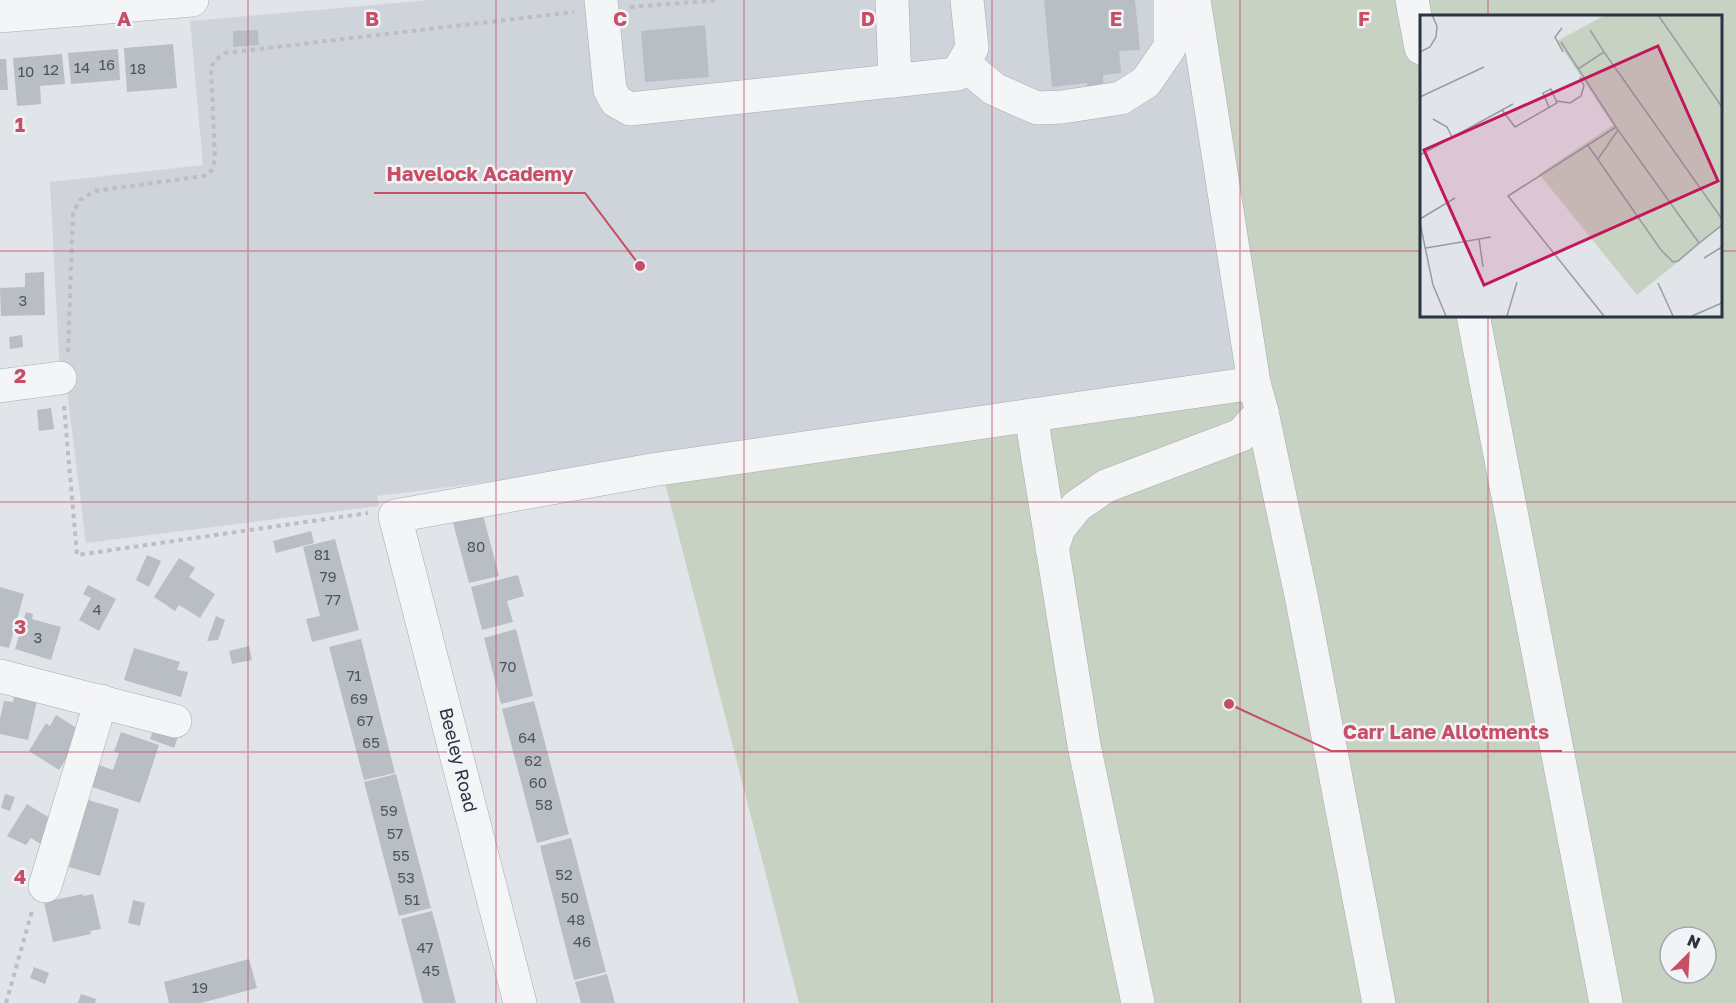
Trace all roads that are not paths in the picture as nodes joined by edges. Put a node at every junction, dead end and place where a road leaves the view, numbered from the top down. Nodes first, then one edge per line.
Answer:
1 (192, 0) edge
2 (892, 0) edge
3 (967, 0) edge
4 (1170, 0) edge
5 (1194, 0) edge
6 (1412, 0) edge
7 (601, 4) edge
8 (0, 16) edge
9 (1420, 43) edge
10 (964, 64) junction
11 (895, 81) junction
12 (1473, 316) edge
13 (57, 378) road end
14 (0, 386) edge
15 (1258, 397) junction
16 (1031, 415) junction
17 (1052, 549) junction
18 (0, 676) edge
19 (101, 701) junction
20 (175, 721) dead end
21 (45, 886) road end
22 (520, 1003) edge
23 (1138, 1003) edge
24 (1379, 1003) edge
25 (1606, 1003) edge

1 - 8 street
2 - 11 street
3 - 10 street
4 - 10 street
5 - 15 street
6 - 9 street
7 - 11 street
10 - 11 street
12 - 25 street
13 - 14 street
15 - 16 street
15 - 17 street
15 - 24 street
16 - 17 street
16 - 22 street, Beeley Road
17 - 23 street
18 - 19 street
19 - 20 street
19 - 21 street

